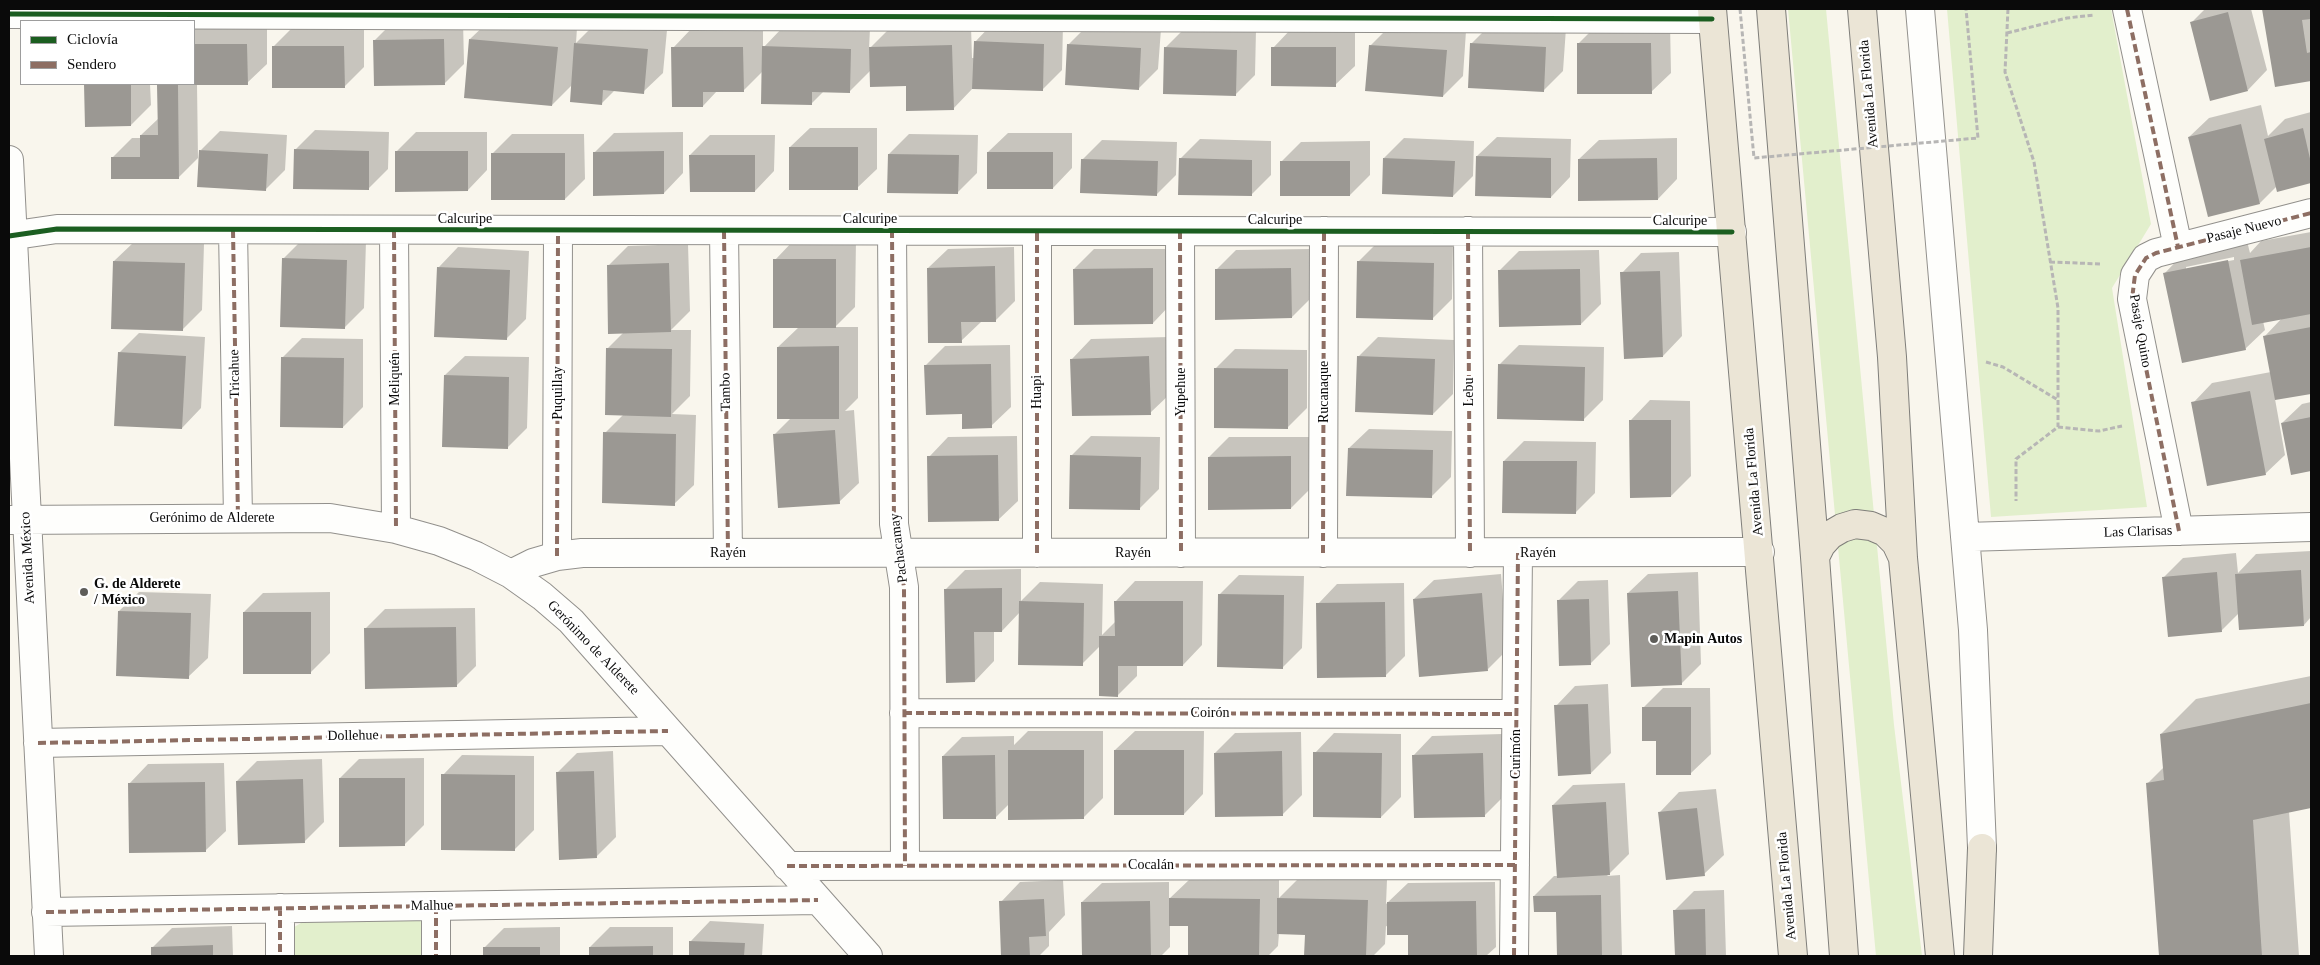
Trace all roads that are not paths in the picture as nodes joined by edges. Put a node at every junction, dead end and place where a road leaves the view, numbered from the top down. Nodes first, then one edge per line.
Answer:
1 (1771, 9) edge
2 (1862, 9) edge
3 (1920, 9) edge
4 (2127, 10) edge
5 (432, 12) edge
6 (865, 13) edge
7 (1126, 13) edge
8 (1388, 13) edge
9 (9, 14) edge
10 (1712, 14) edge
11 (9, 160) edge
12 (2311, 214) edge
13 (233, 230) junction
14 (394, 230) junction
15 (558, 230) junction
16 (724, 230) junction
17 (892, 230) junction
18 (1037, 231) junction
19 (1180, 231) junction
20 (1324, 231) junction
21 (1468, 232) junction
22 (1732, 232) junction
23 (11, 235) edge
24 (2178, 247) junction
25 (238, 518) junction
26 (17, 520) edge
27 (2311, 527) edge
28 (396, 529) junction
29 (2179, 531) junction
30 (1965, 537) junction
31 (899, 552) junction
32 (1760, 552) junction
33 (728, 553) junction
34 (1037, 553) junction
35 (1181, 553) junction
36 (1323, 553) junction
37 (1470, 553) junction
38 (1518, 553) junction
39 (558, 556) junction
40 (1815, 557) junction
41 (1903, 558) junction
42 (511, 574) junction
43 (904, 713) junction
44 (1516, 714) junction
45 (668, 731) junction
46 (38, 743) junction
47 (1982, 848) joint
48 (1515, 865) junction
49 (787, 866) junction
50 (905, 866) junction
51 (1837, 871) junction
52 (818, 900) junction
53 (436, 906) junction
54 (280, 908) junction
55 (46, 912) junction
56 (49, 956) edge
57 (280, 956) edge
58 (436, 956) edge
59 (868, 956) edge
60 (1514, 956) edge
61 (1793, 956) edge
62 (1829, 956) edge
63 (1844, 956) edge
64 (1940, 956) edge
65 (1978, 956) edge

1 - 40 main road
2 - 41 main road, Avenida La Florida
3 - 30 street
4 - 24 street
5 - 6 street
5 - 9 street
6 - 7 street
7 - 8 street
8 - 10 street
10 - 22 main road, Avenida La Florida
11 - 23 street, Avenida México
12 - 24 street, Pasaje Nuevo
13 - 14 street, Calcuripe
13 - 23 street, Calcuripe
13 - 25 street, Tricahue
14 - 15 street, Calcuripe
14 - 28 street, Meliquén
15 - 16 street, Calcuripe
15 - 39 street, Puquillay
16 - 17 street, Calcuripe
16 - 33 street, Tambo
17 - 18 street, Calcuripe
17 - 31 street, Pachacamay
18 - 19 street, Calcuripe
18 - 34 street, Huapi
19 - 20 street, Calcuripe
19 - 35 street, Yupehue
20 - 21 street, Calcuripe
20 - 36 street, Rucanaque
21 - 22 street, Calcuripe
21 - 37 street, Lebu
22 - 32 main road, Avenida La Florida
23 - 26 street, Avenida México
24 - 29 street, Pasaje Quino
25 - 26 street, Gerónimo de Alderete
25 - 28 street, Gerónimo de Alderete
26 - 46 street, Avenida México
27 - 29 street, Las Clarisas
28 - 42 street, Gerónimo de Alderete
29 - 30 street, Las Clarisas
30 - 47 street
31 - 33 street, Rayén
31 - 34 street, Rayén
31 - 43 street, Pachacamay
32 - 38 street, Rayén
32 - 61 main road, Avenida La Florida
33 - 39 street, Rayén
34 - 35 street, Rayén
35 - 36 street, Rayén
36 - 37 street, Rayén
37 - 38 street, Rayén
38 - 44 street, Curimón
39 - 42 street, Rayén
40 - 41 main road
40 - 51 main road
41 - 64 main road, Avenida La Florida
42 - 45 street, Gerónimo de Alderete
43 - 44 street, Coirón
43 - 50 street, Pachacamay
44 - 48 street, Curimón
45 - 46 street, Dollehue
45 - 49 street, Gerónimo de Alderete
46 - 55 street, Avenida México
47 - 65 main road
48 - 50 street, Cocalán
48 - 60 street, Curimón
49 - 50 street, Cocalán
49 - 52 street, Gerónimo de Alderete
51 - 62 main road
51 - 63 main road
52 - 53 street, Malhue
52 - 59 street, Gerónimo de Alderete
53 - 54 street, Malhue
53 - 58 street
54 - 55 street, Malhue
54 - 57 street
55 - 56 street, Avenida México

